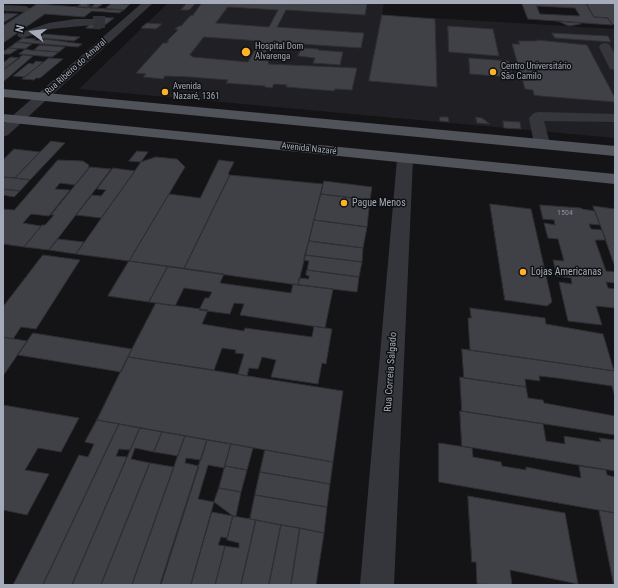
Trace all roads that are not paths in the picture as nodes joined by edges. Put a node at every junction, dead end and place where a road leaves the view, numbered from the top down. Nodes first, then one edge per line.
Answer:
1 (148, 3) edge
2 (3, 8) edge
3 (26, 9) dead end
4 (94, 22) tunnel mouth
5 (108, 22) tunnel mouth
6 (125, 24) junction
7 (23, 35) dead end
8 (605, 47) dead end
9 (615, 66) edge
10 (3, 94) edge
11 (42, 97) junction
12 (615, 118) edge
13 (10, 119) edge
14 (3, 132) edge
15 (542, 144) junction
16 (615, 151) edge
17 (405, 158) junction
18 (615, 179) edge
19 (377, 585) edge

1 - 6 street, Rua Ribeiro do Amaral
2 - 3 street
4 - 7 street
5 - 6 street
6 - 11 street, Rua Ribeiro do Amaral
8 - 9 street
10 - 11 main road
11 - 13 street, Rua Ribeiro do Amaral
11 - 15 main road
12 - 15 street
13 - 14 street, Rua Ribeiro do Amaral
13 - 17 main road, Avenida Nazaré
15 - 16 main road
17 - 18 main road, Avenida Nazaré
17 - 19 street, Rua Correia Salgado

